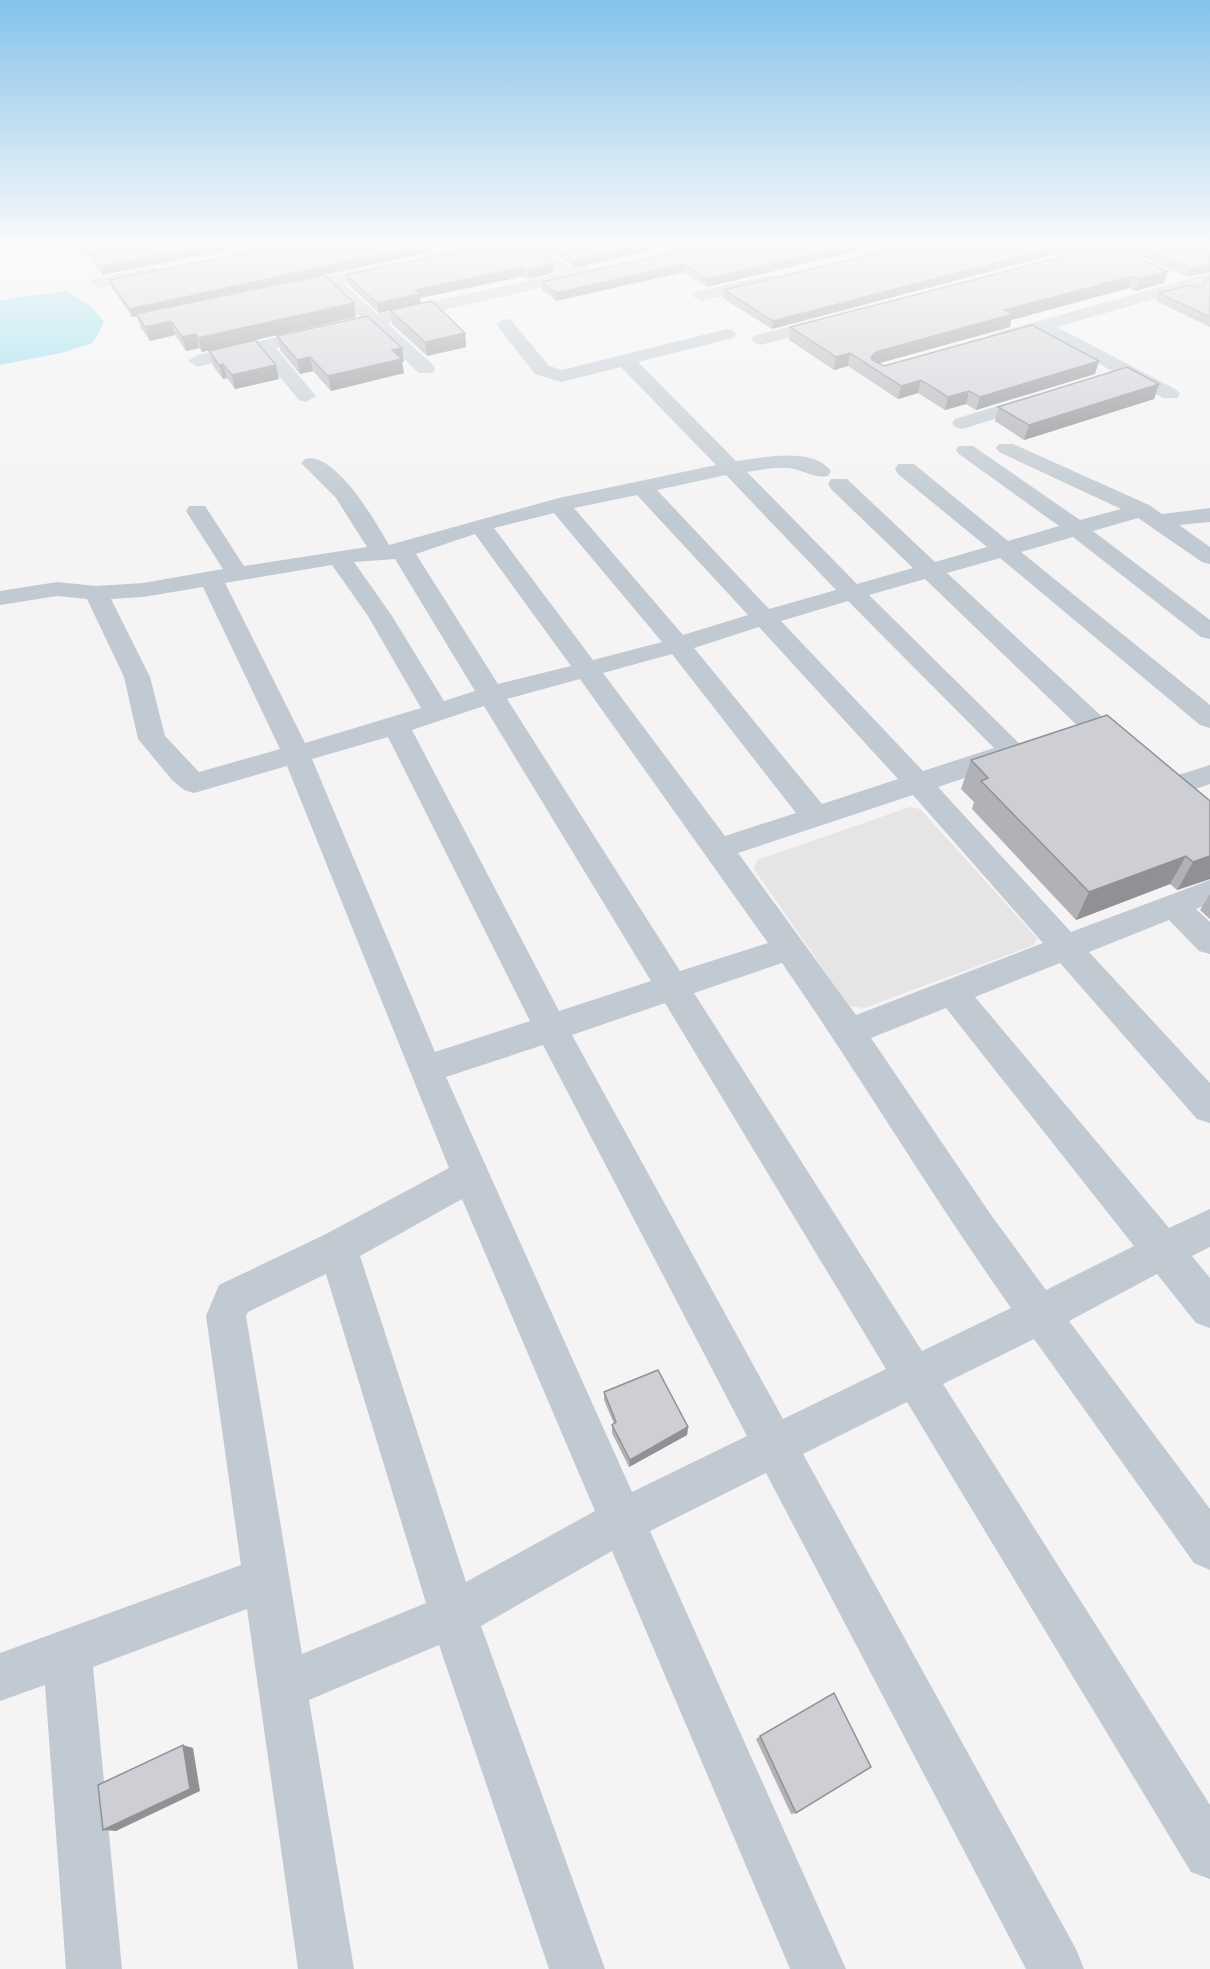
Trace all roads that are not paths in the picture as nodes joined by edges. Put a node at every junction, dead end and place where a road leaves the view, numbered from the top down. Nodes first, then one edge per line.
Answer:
1 (317, 334) edge
2 (388, 334) edge
3 (513, 334) edge
4 (727, 334) dead end
5 (782, 334) edge
6 (1014, 334) edge
7 (1056, 334) edge
8 (760, 340) dead end
9 (264, 346) junction
10 (972, 346) edge
11 (197, 361) dead end
12 (626, 361) junction
13 (426, 369) dead end
14 (1127, 372) junction
15 (1105, 379) edge
16 (1061, 392) edge
17 (1170, 394) dead end
18 (306, 396) dead end
19 (963, 423) dead end
20 (1006, 448) dead end
21 (966, 450) dead end
22 (312, 463) dead end
23 (730, 468) junction
24 (906, 469) dead end
25 (642, 487) junction
26 (559, 505) junction
27 (196, 511) dead end
28 (1150, 515) junction
29 (1210, 515) edge
30 (480, 525) junction
31 (1076, 529) junction
32 (1003, 549) junction
33 (392, 552) junction
34 (338, 557) junction
35 (1210, 557) edge
36 (929, 571) junction
37 (225, 578) junction
38 (852, 592) junction
39 (96, 593) junction
40 (0, 598) edge
41 (763, 618) junction
42 (1210, 632) edge
43 (678, 645) junction
44 (587, 671) junction
45 (490, 695) junction
46 (436, 711) junction
47 (1210, 719) edge
48 (1093, 725) junction
49 (396, 726) junction
50 (1064, 735) edge
51 (297, 755) junction
52 (1210, 774) edge
53 (1156, 777) junction
54 (920, 784) junction
55 (1194, 811) edge
56 (815, 816) junction
57 (718, 849) junction
58 (1210, 891) edge
59 (1173, 905) junction
60 (1210, 942) edge
61 (1066, 946) junction
62 (789, 948) junction
63 (674, 987) junction
64 (951, 991) junction
65 (551, 1028) junction
66 (845, 1028) junction
67 (425, 1070) junction
68 (1210, 1108) edge
69 (471, 1175) junction
70 (1210, 1227) edge
71 (338, 1248) junction
72 (1163, 1251) junction
73 (1210, 1309) edge
74 (1041, 1314) junction
75 (915, 1376) junction
76 (776, 1447) junction
77 (622, 1521) junction
78 (1210, 1546) edge
79 (264, 1580) junction
80 (453, 1615) junction
81 (67, 1652) junction
82 (0, 1677) edge
83 (281, 1687) junction
84 (1210, 1853) edge
85 (94, 1969) edge
86 (326, 1969) edge
87 (577, 1969) edge
88 (818, 1969) edge
89 (1056, 1969) edge

1 - 9 street
2 - 13 street
3 - 12 street
4 - 12 street
5 - 8 street
6 - 10 street
7 - 14 street
9 - 11 street
9 - 18 street
12 - 23 street
14 - 15 street
14 - 17 street
16 - 19 street
20 - 28 street
21 - 31 street
22 - 33 street
23 - 25 street
23 - 36 street
23 - 38 street
24 - 32 street
25 - 26 street
25 - 41 street
26 - 30 street
26 - 43 street
27 - 37 street
28 - 29 street
28 - 31 street
28 - 35 street
30 - 33 street
30 - 44 street
31 - 32 street
31 - 42 street
32 - 36 street
32 - 47 street
33 - 34 street
33 - 45 street
34 - 37 street
34 - 46 street
36 - 38 street
36 - 48 street
37 - 39 street
37 - 51 street
38 - 41 street
38 - 54 street
39 - 40 street
39 - 51 street
41 - 43 street
41 - 54 street
43 - 44 street
43 - 56 street
44 - 45 street
44 - 57 street
45 - 46 street
45 - 63 street
46 - 49 street
48 - 50 street
48 - 53 street
49 - 51 street
49 - 65 street
51 - 67 street
52 - 53 street
53 - 55 street
54 - 56 street
54 - 61 street
56 - 57 street
57 - 62 street
58 - 59 street
59 - 60 street
59 - 61 street
61 - 64 street
61 - 68 street
62 - 63 street
62 - 66 street
63 - 65 street
63 - 75 street
64 - 66 street
64 - 72 street
65 - 67 street
65 - 76 street
66 - 74 street
67 - 69 street
69 - 71 street
69 - 77 street
70 - 72 street
71 - 79 street
71 - 80 street
72 - 73 street
72 - 74 street
74 - 75 street
74 - 78 street
75 - 76 street
75 - 84 street
76 - 77 street
76 - 89 street
77 - 80 street
77 - 88 street
79 - 81 street
79 - 83 street
80 - 83 street
80 - 87 street
81 - 82 street
81 - 85 street
83 - 86 street

